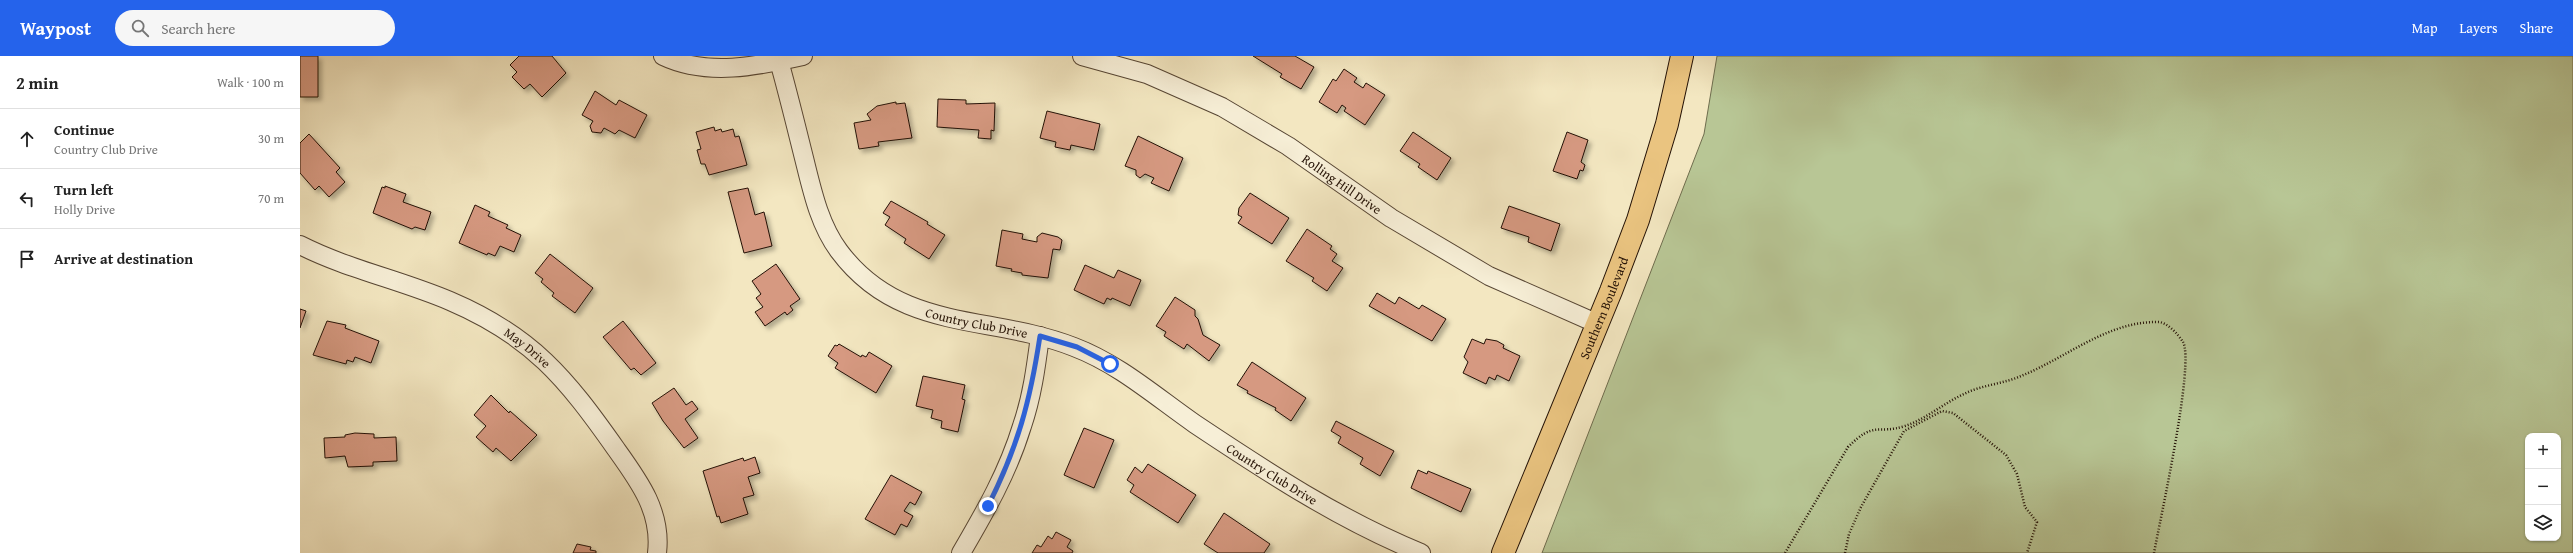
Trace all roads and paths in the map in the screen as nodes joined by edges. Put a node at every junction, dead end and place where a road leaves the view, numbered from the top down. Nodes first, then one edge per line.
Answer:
1 (663, 56) edge
2 (803, 56) edge
3 (1082, 56) edge
4 (1682, 56) edge
5 (779, 61) junction
6 (300, 245) edge
7 (1598, 324) junction
8 (1040, 336) junction
9 (657, 553) edge
10 (961, 553) edge
11 (1421, 553) edge
12 (1503, 553) edge
13 (1785, 553) edge
14 (1845, 553) edge
15 (2027, 553) edge
16 (2154, 553) edge

1 - 5 street
2 - 5 street
3 - 7 street, Rolling Hill Drive
4 - 7 main road, Southern Boulevard
5 - 8 street, Country Club Drive
6 - 9 street, May Drive
7 - 12 main road, Southern Boulevard
8 - 10 street
8 - 11 street, Country Club Drive
13 - 16 path
14 - 15 path

